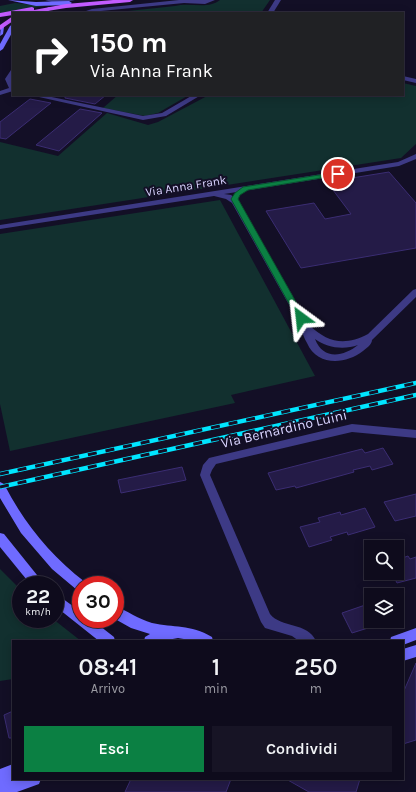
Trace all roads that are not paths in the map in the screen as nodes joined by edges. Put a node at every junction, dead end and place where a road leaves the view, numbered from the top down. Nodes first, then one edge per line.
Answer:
1 (11, 0) edge
2 (48, 0) edge
3 (98, 0) edge
4 (130, 0) edge
5 (212, 0) edge
6 (278, 0) edge
7 (70, 2) edge
8 (51, 8) junction
9 (19, 12) edge
10 (31, 12) edge
11 (42, 12) edge
12 (88, 12) edge
13 (271, 12) edge
14 (12, 13) edge
15 (0, 15) edge
16 (12, 19) edge
17 (6, 23) junction
18 (0, 27) edge
19 (12, 28) edge
20 (0, 34) edge
21 (0, 49) edge
22 (12, 73) edge
23 (404, 78) edge
24 (416, 81) edge
25 (12, 88) edge
26 (12, 89) edge
27 (0, 94) edge
28 (39, 96) edge
29 (196, 96) edge
30 (416, 156) edge
31 (399, 164) junction
32 (416, 164) edge
33 (246, 188) junction
34 (209, 194) junction
35 (235, 202) junction
36 (0, 227) edge
37 (416, 292) edge
38 (306, 327) junction
39 (371, 336) junction
40 (416, 434) edge
41 (0, 487) edge
42 (0, 538) edge
43 (31, 576) edge
44 (72, 579) edge
45 (64, 606) edge
46 (124, 618) edge
47 (174, 632) junction
48 (416, 634) edge
49 (108, 640) edge
50 (152, 640) edge
51 (205, 640) edge
52 (308, 640) edge
53 (399, 640) edge
54 (416, 651) edge
55 (404, 655) edge
56 (12, 771) edge
57 (0, 776) edge
58 (31, 780) edge
59 (0, 790) edge

1 - 7 main road
2 - 7 street
3 - 7 main road
4 - 8 main road
5 - 12 street
6 - 13 street
7 - 9 main road
8 - 10 main road
8 - 11 main road
14 - 15 main road
15 - 17 main road
16 - 17 main road
17 - 18 main road
18 - 20 main road
19 - 21 main road
22 - 25 street
23 - 24 street
26 - 27 street
28 - 29 street
30 - 31 street, Via Anna Frank
31 - 32 street, Via Anna Frank
31 - 33 street, Via Anna Frank
33 - 34 street, Via Anna Frank
33 - 35 street
34 - 35 street
34 - 36 street, Via Anna Frank
35 - 38 street
37 - 39 street
38 - 39 street
38 - 39 street
40 - 52 street, Via Bernardino Luini
41 - 44 main road
42 - 43 main road
45 - 49 main road
46 - 47 main road
47 - 50 main road
47 - 51 main road
48 - 53 main road
54 - 55 main road
56 - 57 main road
58 - 59 main road

